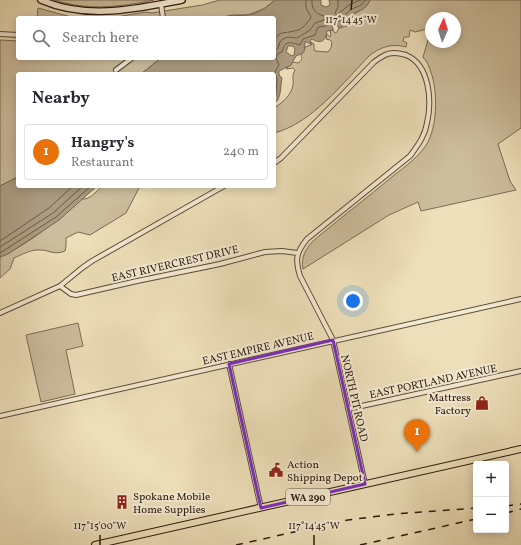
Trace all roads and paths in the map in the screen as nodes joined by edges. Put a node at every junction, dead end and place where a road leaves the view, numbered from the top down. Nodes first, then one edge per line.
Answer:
1 (41, 0) edge
2 (182, 0) edge
3 (161, 4) junction
4 (163, 16) edge
5 (0, 34) edge
6 (16, 35) edge
7 (129, 60) edge
8 (116, 70) dead end
9 (276, 162) edge
10 (220, 188) edge
11 (297, 253) junction
12 (60, 286) junction
13 (521, 299) edge
14 (0, 313) edge
15 (333, 340) junction
16 (229, 364) junction
17 (521, 370) edge
18 (348, 409) junction
19 (0, 416) edge
20 (521, 449) edge
21 (365, 484) junction
22 (261, 508) junction
23 (95, 545) edge

1 - 3 street
2 - 3 street
3 - 4 street
5 - 6 street
7 - 8 street
9 - 11 street
10 - 12 street
11 - 12 street, EAST RIVERCREST DRIVE
11 - 15 street, NORTH PIT ROAD
12 - 14 street
13 - 15 street, EAST EMPIRE AVENUE
15 - 16 street, EAST EMPIRE AVENUE
15 - 18 street, NORTH PIT ROAD
16 - 19 street, EAST EMPIRE AVENUE
16 - 22 street
17 - 18 street, EAST PORTLAND AVENUE
18 - 21 street, NORTH PIT ROAD
20 - 21 main road, WA 290
21 - 22 main road, WA 290
22 - 23 main road, WA 290

